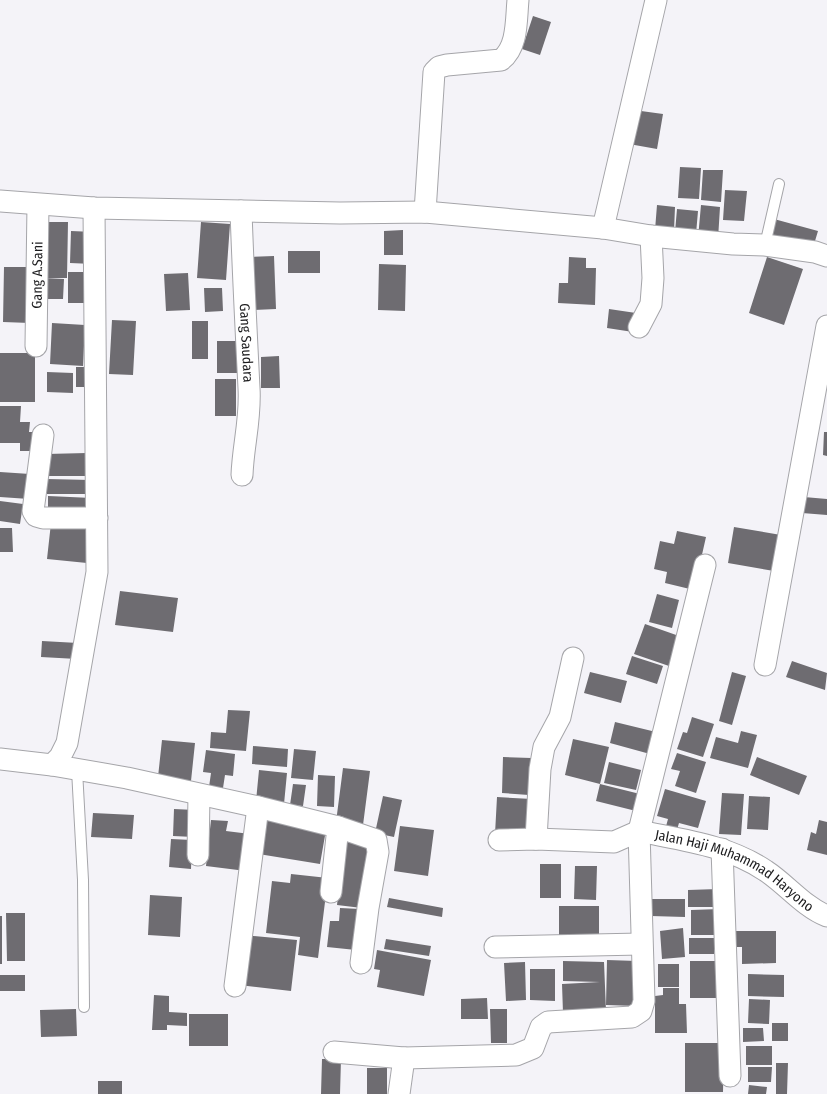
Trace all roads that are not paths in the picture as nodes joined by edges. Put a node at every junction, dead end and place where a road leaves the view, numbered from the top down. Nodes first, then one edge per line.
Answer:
1 (518, 0) edge
2 (656, 0) edge
3 (779, 184) dead end
4 (0, 201) edge
5 (38, 205) junction
6 (94, 208) junction
7 (241, 211) junction
8 (425, 212) junction
9 (603, 228) junction
10 (651, 236) junction
11 (765, 245) junction
12 (827, 256) edge
13 (827, 326) edge
14 (639, 327) dead end
15 (36, 346) dead end
16 (43, 435) dead end
17 (242, 475) dead end
18 (97, 518) junction
19 (705, 565) dead end
20 (573, 658) dead end
21 (765, 665) dead end
22 (0, 759) edge
23 (52, 765) junction
24 (77, 770) junction
25 (199, 795) junction
26 (258, 807) junction
27 (338, 826) junction
28 (639, 831) junction
29 (536, 839) junction
30 (499, 840) dead end
31 (722, 848) junction
32 (198, 855) dead end
33 (331, 892) dead end
34 (827, 916) edge
35 (642, 944) junction
36 (495, 947) dead end
37 (361, 963) dead end
38 (235, 986) dead end
39 (84, 1007) dead end
40 (334, 1052) dead end
41 (404, 1058) junction
42 (730, 1076) dead end
43 (399, 1094) edge

1 - 8 street
2 - 9 street
3 - 11 lane
4 - 5 street
5 - 6 street
5 - 15 street, Gang A.Sani
6 - 7 street
6 - 18 street
7 - 8 street
7 - 17 street, Gang Saudara
8 - 9 street
9 - 10 street
10 - 11 street
10 - 14 street
11 - 12 street
13 - 21 street
16 - 18 street
18 - 23 street
19 - 28 street
20 - 29 street
22 - 23 street
23 - 24 street
24 - 25 street
24 - 39 lane
25 - 26 street
25 - 32 street
26 - 27 street
26 - 38 street
27 - 33 street
27 - 37 street
28 - 29 street
28 - 31 street, Jalan Haji Muhammad Haryono
28 - 35 street
29 - 30 street
31 - 34 street, Jalan Haji Muhammad Haryono
31 - 42 street
35 - 36 street
35 - 41 street
40 - 41 street
41 - 43 street

